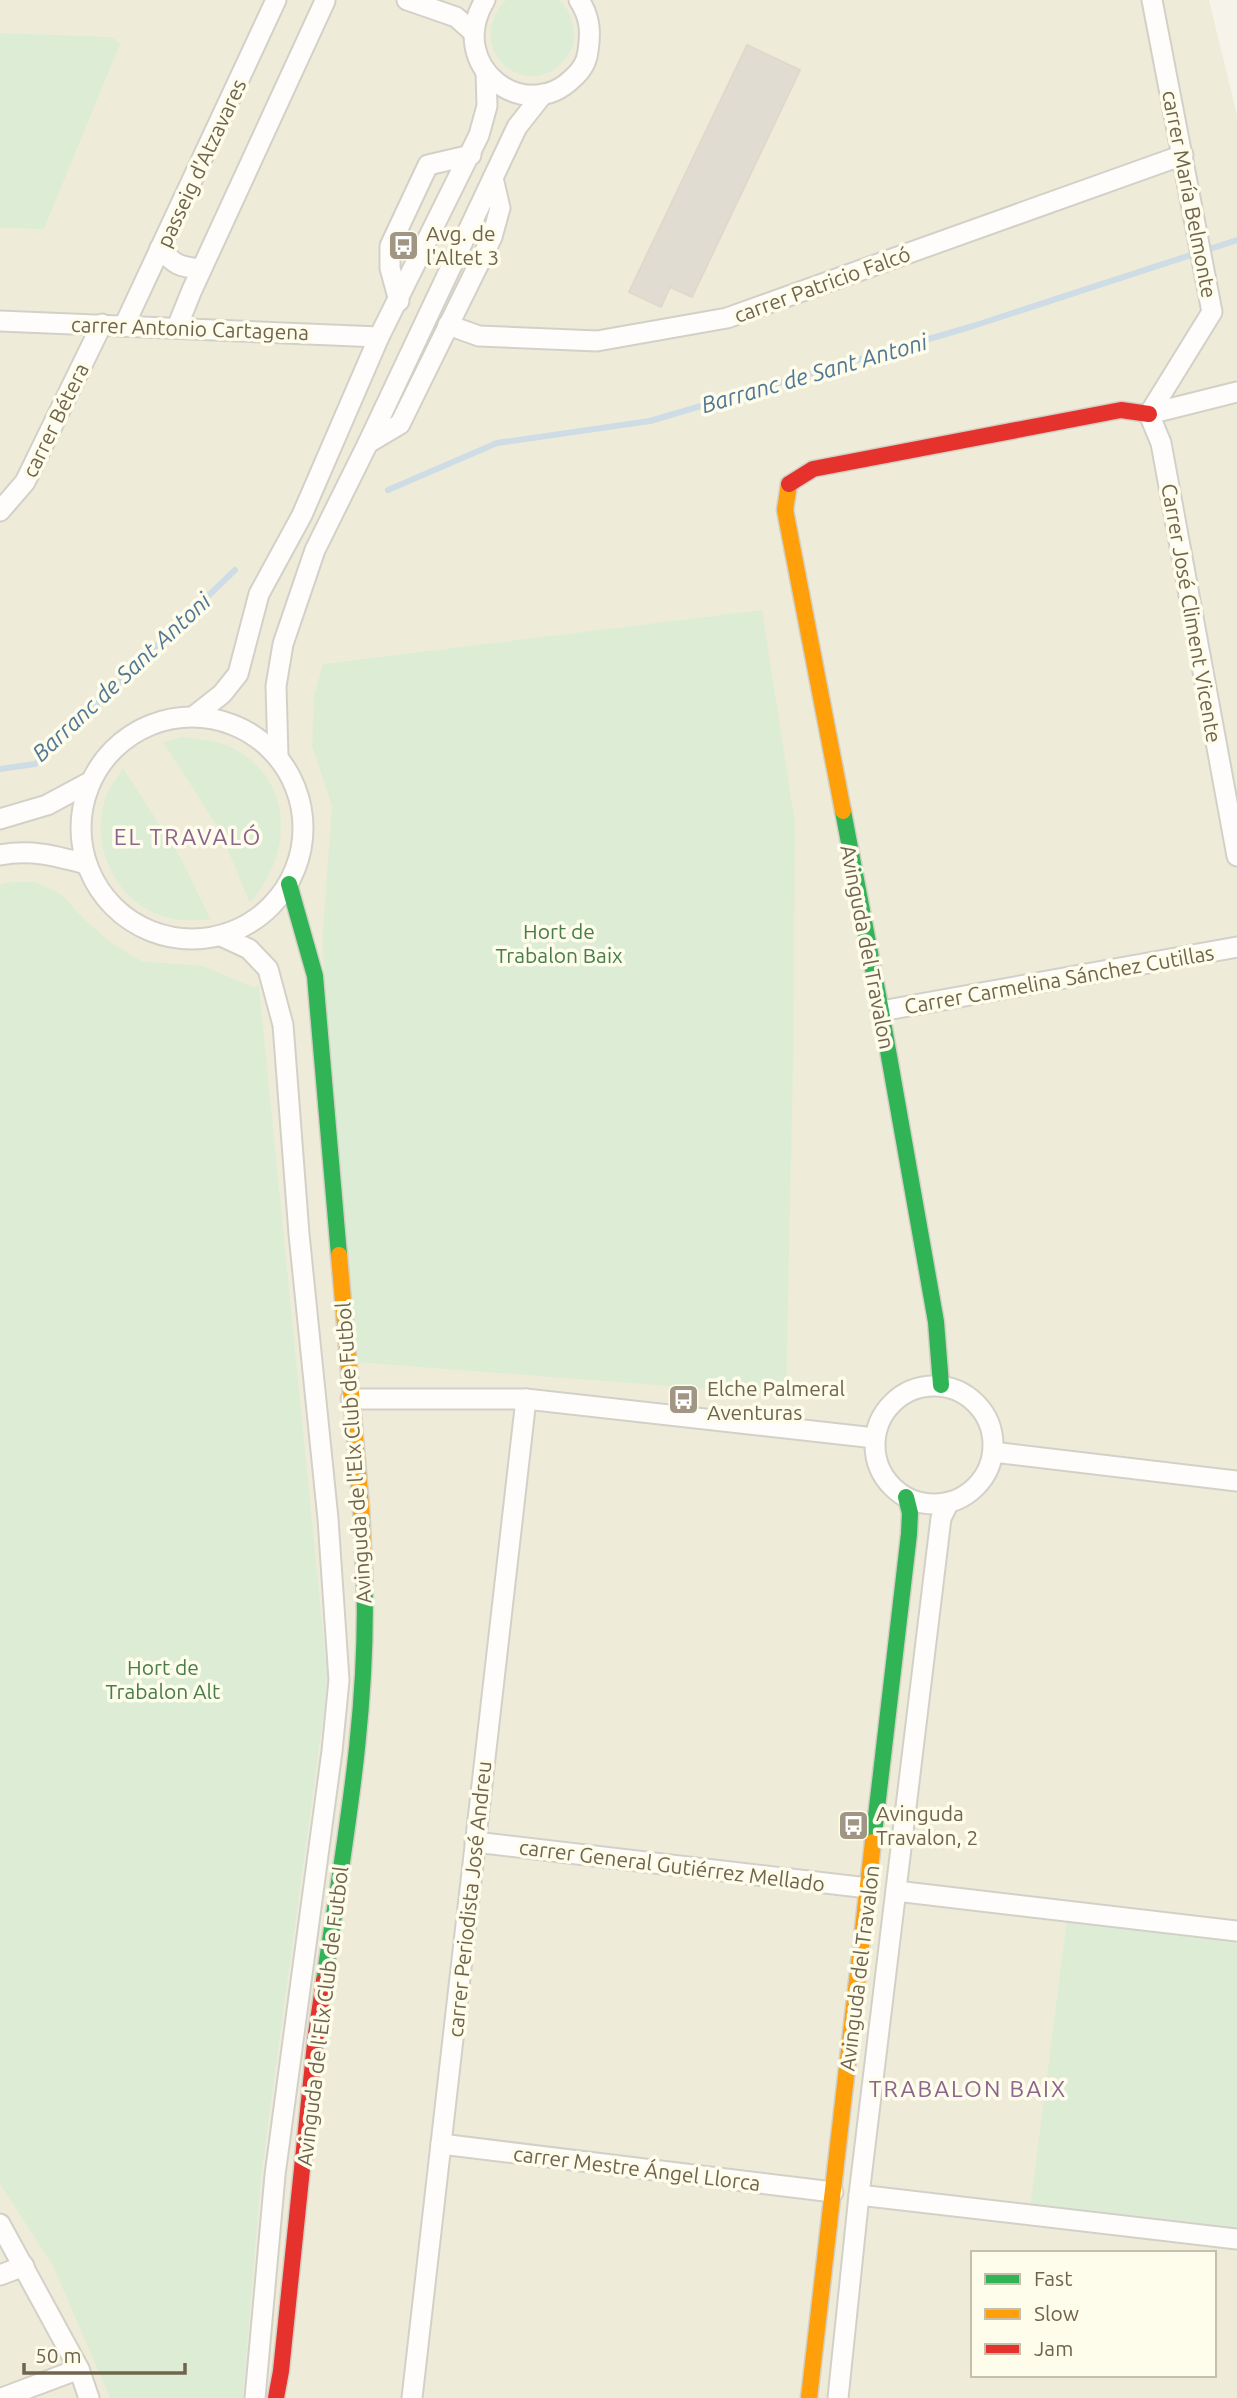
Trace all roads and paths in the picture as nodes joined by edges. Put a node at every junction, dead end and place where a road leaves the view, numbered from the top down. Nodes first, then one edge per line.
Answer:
1 (276, 0) edge
2 (310, 0) edge
3 (326, 0) edge
4 (407, 0) edge
5 (485, 0) edge
6 (580, 0) edge
7 (1152, 0) edge
8 (473, 32) junction
9 (485, 72) junction
10 (543, 94) junction
11 (471, 155) junction
12 (1183, 155) junction
13 (493, 178) junction
14 (160, 248) junction
15 (201, 269) junction
16 (398, 301) junction
17 (0, 321) edge
18 (102, 324) junction
19 (448, 325) junction
20 (124, 326) junction
21 (177, 327) junction
22 (379, 337) junction
23 (1237, 392) edge
24 (1149, 414) junction
25 (368, 443) junction
26 (0, 511) edge
27 (194, 716) junction
28 (278, 756) junction
29 (90, 782) junction
30 (0, 819) edge
31 (0, 855) edge
32 (1237, 856) edge
33 (86, 864) junction
34 (289, 884) junction
35 (221, 936) junction
36 (1237, 947) edge
37 (881, 1012) junction
38 (941, 1385) junction
39 (351, 1399) junction
40 (526, 1399) junction
41 (875, 1438) junction
42 (993, 1452) junction
43 (1237, 1481) edge
44 (906, 1497) junction
45 (949, 1502) junction
46 (475, 1842) junction
47 (868, 1888) junction
48 (896, 1891) junction
49 (1237, 1931) edge
50 (441, 2144) junction
51 (833, 2192) junction
52 (859, 2195) junction
53 (0, 2224) edge
54 (1237, 2239) edge
55 (24, 2266) junction
56 (0, 2275) edge
57 (79, 2369) junction
58 (2, 2398) edge
59 (89, 2398) edge
60 (255, 2398) edge
61 (276, 2398) edge
62 (412, 2398) edge
63 (809, 2398) edge
64 (838, 2398) edge

1 - 14 street, passeig d'Atzavares
2 - 3 street
3 - 15 street
4 - 8 street
5 - 8 street
6 - 10 street
7 - 12 street, carrer María Belmonte
8 - 9 street
9 - 10 street
9 - 11 street
10 - 13 street
11 - 16 street
11 - 16 street
12 - 19 street, carrer Patricio Falcó
12 - 24 street, carrer María Belmonte
13 - 19 street
13 - 25 street
14 - 15 street
14 - 20 street, passeig d'Atzavares
15 - 21 street
16 - 22 street
17 - 18 street, carrer Antonio Cartagena
18 - 20 street, carrer Antonio Cartagena
18 - 26 street, carrer Bétera
19 - 25 street
20 - 21 street, carrer Antonio Cartagena
21 - 22 street, carrer Antonio Cartagena
22 - 27 street
23 - 24 street
24 - 32 street, Carrer José Climent Vicente
24 - 37 street, Avinguda del Travalon
25 - 28 street
27 - 28 street
27 - 29 street
28 - 34 street
29 - 30 street
29 - 33 street
31 - 33 street
33 - 35 street
34 - 35 street
34 - 39 street, Avinguda de l'Elx Club de Futbol
35 - 60 street, Avinguda de l'Elx Club de Futbol
36 - 37 street, Carrer Carmelina Sánchez Cutillas
37 - 38 street, Avinguda del Travalon
38 - 41 street
38 - 42 street
39 - 40 street
39 - 61 street, Avinguda de l'Elx Club de Futbol
40 - 41 street
40 - 46 street, carrer Periodista José Andreu
41 - 44 street
42 - 43 street
42 - 45 street
44 - 45 street
44 - 47 street, Avinguda del Travalon
45 - 48 street, Avinguda del Travalon
46 - 47 street, carrer General Gutiérrez Mellado
46 - 50 street, carrer Periodista José Andreu
47 - 51 street, Avinguda del Travalon
48 - 49 street
48 - 52 street, Avinguda del Travalon
50 - 51 street, carrer Mestre Ángel Llorca
50 - 62 street, carrer Periodista José Andreu
51 - 63 street, Avinguda del Travalon
52 - 54 street
52 - 64 street, Avinguda del Travalon
53 - 55 street
55 - 56 street
55 - 57 street
57 - 58 street
57 - 59 street

